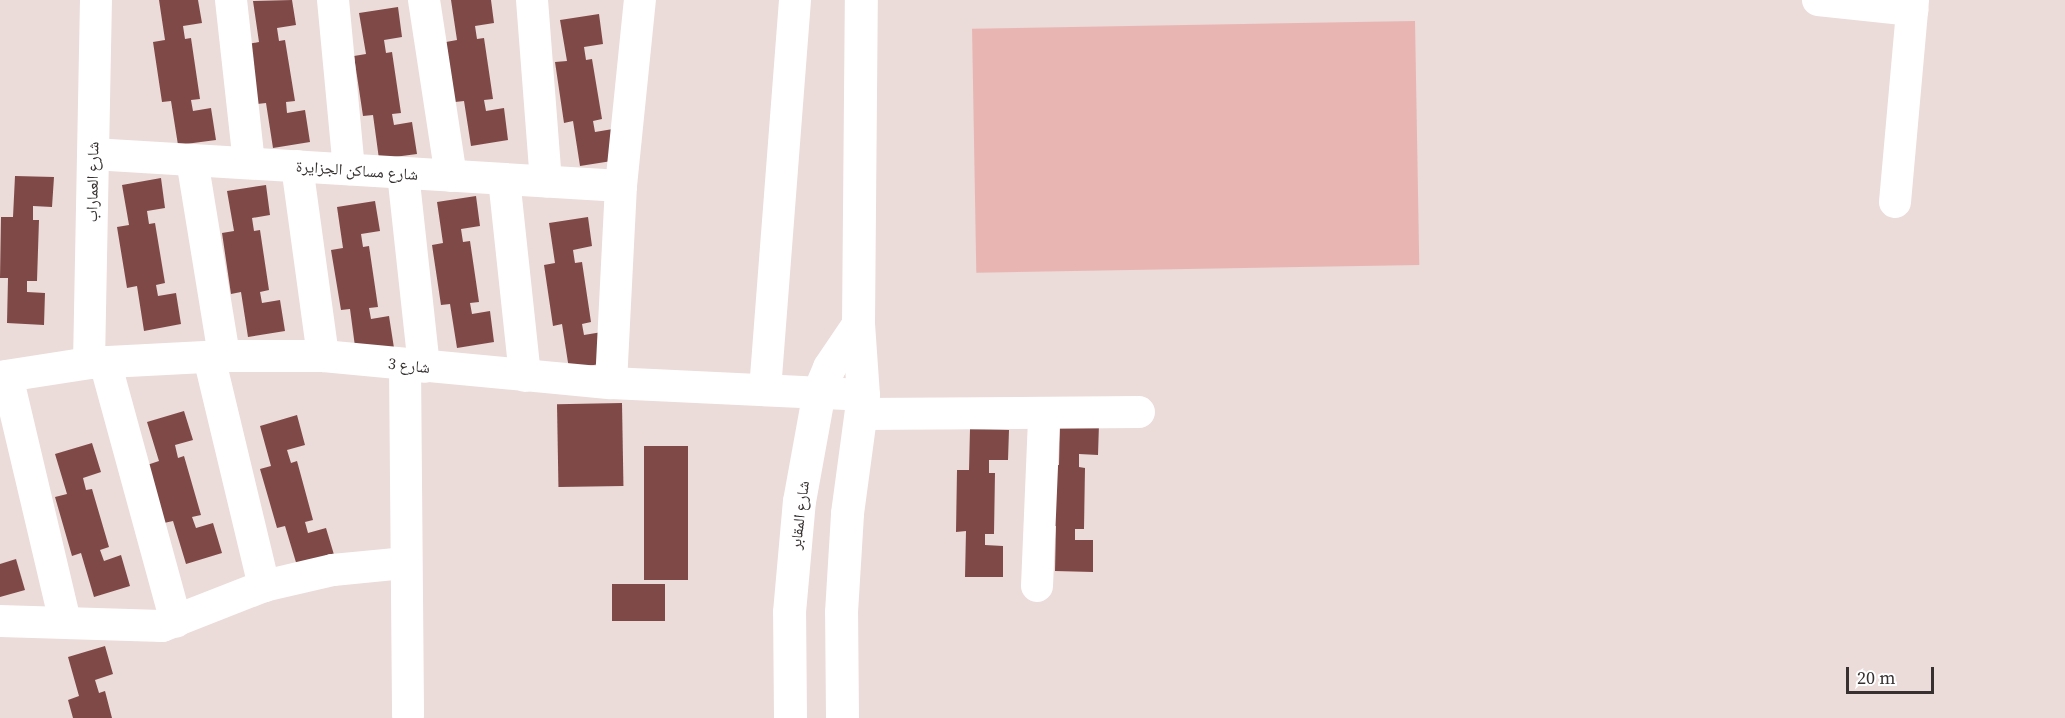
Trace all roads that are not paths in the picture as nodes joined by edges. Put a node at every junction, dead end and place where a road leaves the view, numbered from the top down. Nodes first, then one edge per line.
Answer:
1 (96, 0) edge
2 (231, 0) edge
3 (333, 0) edge
4 (424, 0) edge
5 (532, 0) edge
6 (640, 0) edge
7 (795, 0) edge
8 (861, 0) edge
9 (1818, 0) edge
10 (1912, 5) edge
11 (93, 154) junction
12 (192, 160) junction
13 (249, 163) junction
14 (297, 166) junction
15 (349, 170) junction
16 (403, 173) junction
17 (452, 176) junction
18 (504, 179) junction
19 (546, 181) junction
20 (621, 186) junction
21 (1895, 202) dead end
22 (858, 324) junction
23 (323, 356) junction
24 (216, 357) junction
25 (97, 363) junction
26 (414, 366) junction
27 (4, 376) edge
28 (525, 376) junction
29 (611, 383) junction
30 (765, 390) junction
31 (819, 392) junction
32 (862, 405) junction
33 (1139, 412) dead end
34 (1044, 416) junction
35 (404, 563) junction
36 (264, 586) junction
37 (1037, 586) dead end
38 (0, 621) edge
39 (176, 621) junction
40 (65, 622) junction
41 (408, 715) dead end
42 (790, 718) edge
43 (842, 718) edge

1 - 11 street, شارع العماراب
2 - 13 street
3 - 15 street
4 - 17 street
5 - 19 street
6 - 20 street
7 - 30 street
8 - 22 street
9 - 10 street
10 - 21 street
11 - 12 street, شارع مساكن الجزايرة
11 - 25 street, شارع العماراب
12 - 13 street, شارع مساكن الجزايرة
12 - 24 street
13 - 14 street, شارع مساكن الجزايرة
14 - 15 street, شارع مساكن الجزايرة
14 - 23 street
15 - 16 street, شارع مساكن الجزايرة
16 - 17 street, شارع مساكن الجزايرة
16 - 26 street
17 - 18 street, شارع مساكن الجزايرة
18 - 19 street, شارع مساكن الجزايرة
18 - 28 street
19 - 20 street, شارع مساكن الجزايرة
20 - 29 street
22 - 31 street, شارع المقابر
22 - 32 street
23 - 24 street, شارع 3
23 - 26 street, شارع 3
24 - 25 street, شارع 3
24 - 36 street
25 - 27 street, شارع 3
25 - 39 street, شارع العماراب
26 - 28 street, شارع 3
26 - 35 street
27 - 40 street
28 - 29 street, شارع 3
29 - 30 street, شارع 3
30 - 31 street, شارع 3
31 - 32 street, شارع 3
31 - 42 street, شارع المقابر
32 - 34 street, شارع 3
32 - 43 street
33 - 34 street, شارع 3
34 - 37 street
35 - 36 street
35 - 41 street
36 - 39 street
38 - 40 street
39 - 40 street

